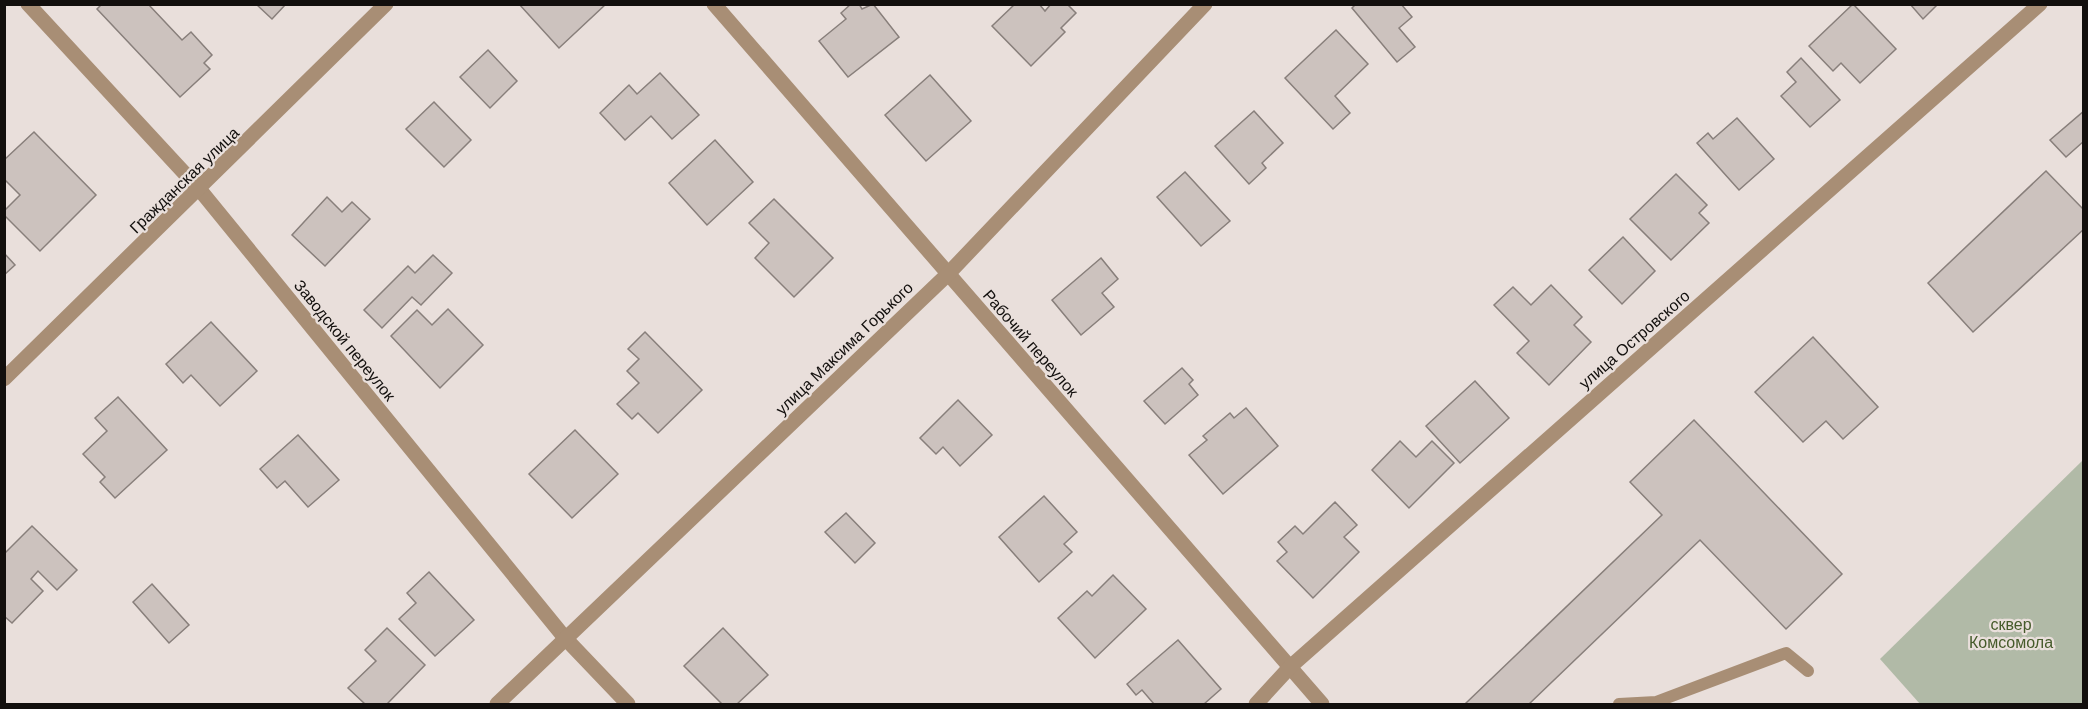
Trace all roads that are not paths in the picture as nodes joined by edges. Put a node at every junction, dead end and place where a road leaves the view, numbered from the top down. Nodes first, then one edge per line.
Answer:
1 (28, 4) edge
2 (386, 4) edge
3 (714, 4) edge
4 (1205, 4) edge
5 (2040, 4) edge
6 (200, 190) junction
7 (947, 275) junction
8 (4, 379) edge
9 (565, 638) junction
10 (1290, 667) junction
11 (1808, 671) dead end
12 (497, 705) edge
13 (628, 705) edge
14 (1256, 705) edge
15 (1322, 705) edge
16 (1619, 705) edge

1 - 6 street, Заводской переулок
2 - 6 street, Гражданская улица
3 - 7 street, Рабочий переулок
4 - 7 street, улица Максима Горького
5 - 10 street, улица Островского
6 - 8 street, Гражданская улица
6 - 9 street, Заводской переулок
7 - 9 street, улица Максима Горького
7 - 10 street, Рабочий переулок
9 - 12 street, улица Максима Горького
9 - 13 street, Заводской переулок
10 - 14 street, улица Островского
10 - 15 street, Рабочий переулок
11 - 16 lane

